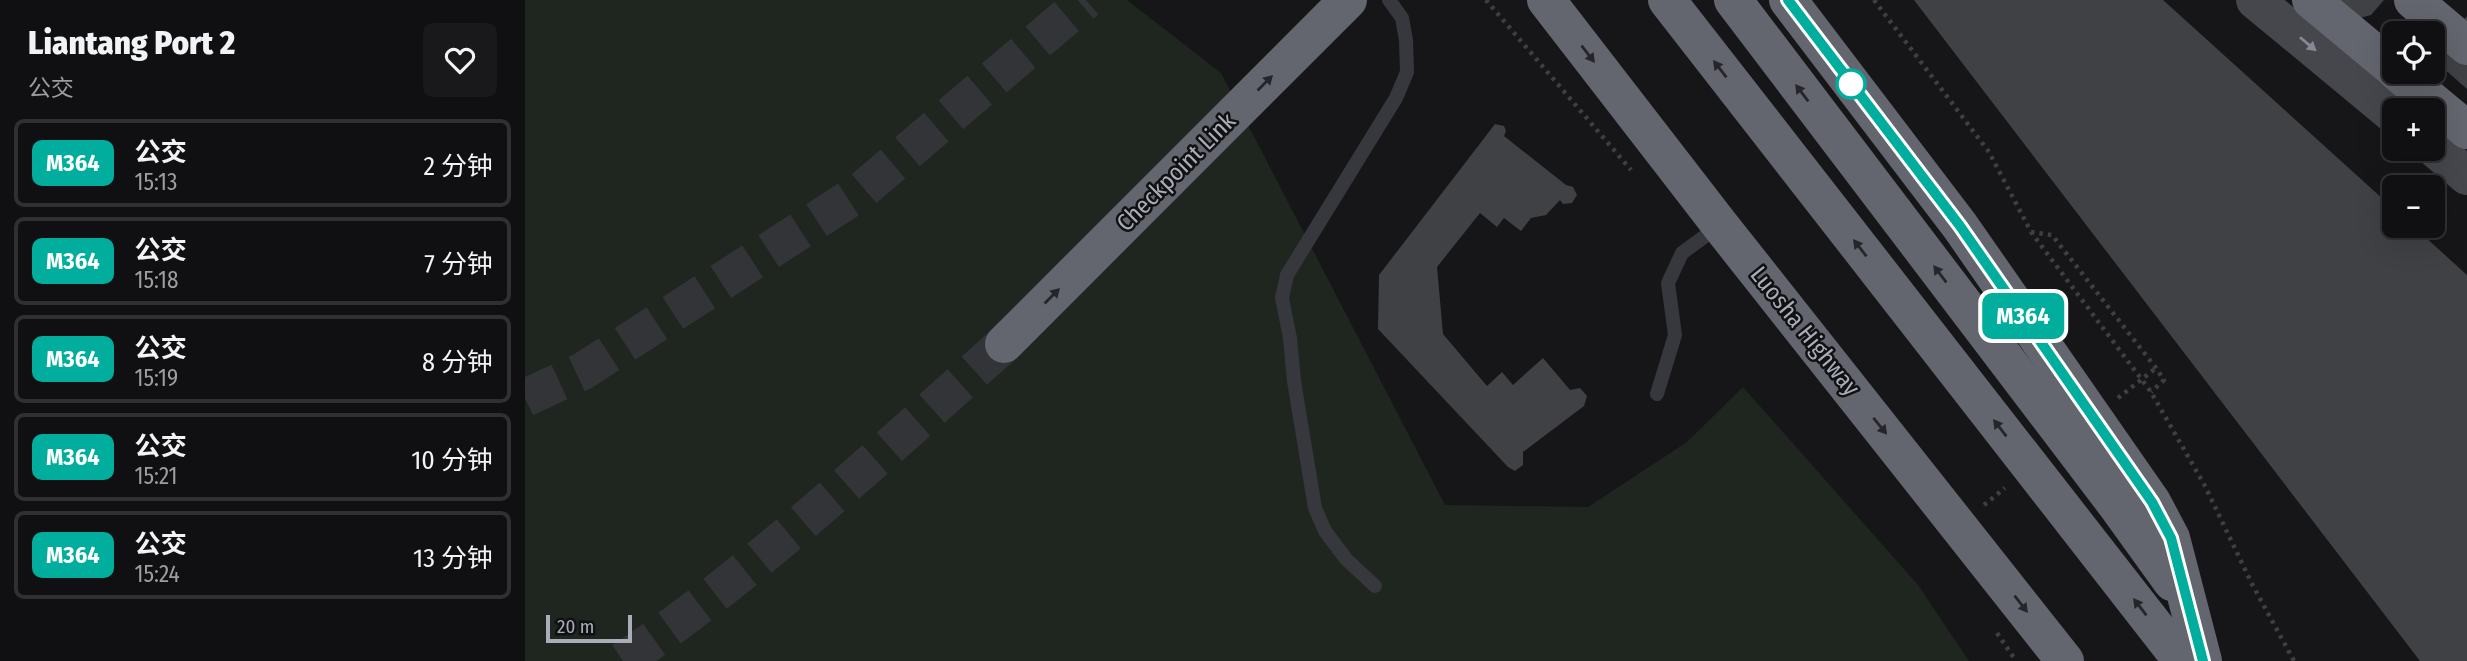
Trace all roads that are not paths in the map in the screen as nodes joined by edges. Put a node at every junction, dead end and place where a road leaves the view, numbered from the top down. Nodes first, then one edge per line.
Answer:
1 (1348, 0) edge
2 (1389, 0) edge
3 (1546, 0) edge
4 (1667, 0) edge
5 (1733, 0) edge
6 (1788, 0) edge
7 (2255, 0) edge
8 (2311, 0) edge
9 (2413, 0) edge
10 (2467, 46) edge
11 (2382, 60) edge
12 (2411, 84) edge
13 (2382, 105) edge
14 (2467, 130) edge
15 (2445, 157) edge
16 (2467, 176) edge
17 (1720, 225) junction
18 (1004, 344) tunnel mouth
19 (1657, 394) dead end
20 (1375, 586) dead end
21 (2190, 606) junction
22 (2065, 661) edge
23 (2182, 661) edge
24 (2203, 661) edge

18 -> 1 highway, Checkpoint Link
2 - 20 lane
3 -> 17 highway, Luosha Highway
23 -> 4 highway
21 -> 5 highway
6 - 21 highway
7 -> 13 street
8 - 11 highway
9 - 10 highway
12 - 14 highway
15 - 16 street
17 - 19 lane
17 -> 22 highway, Luosha Highway
21 - 24 highway

